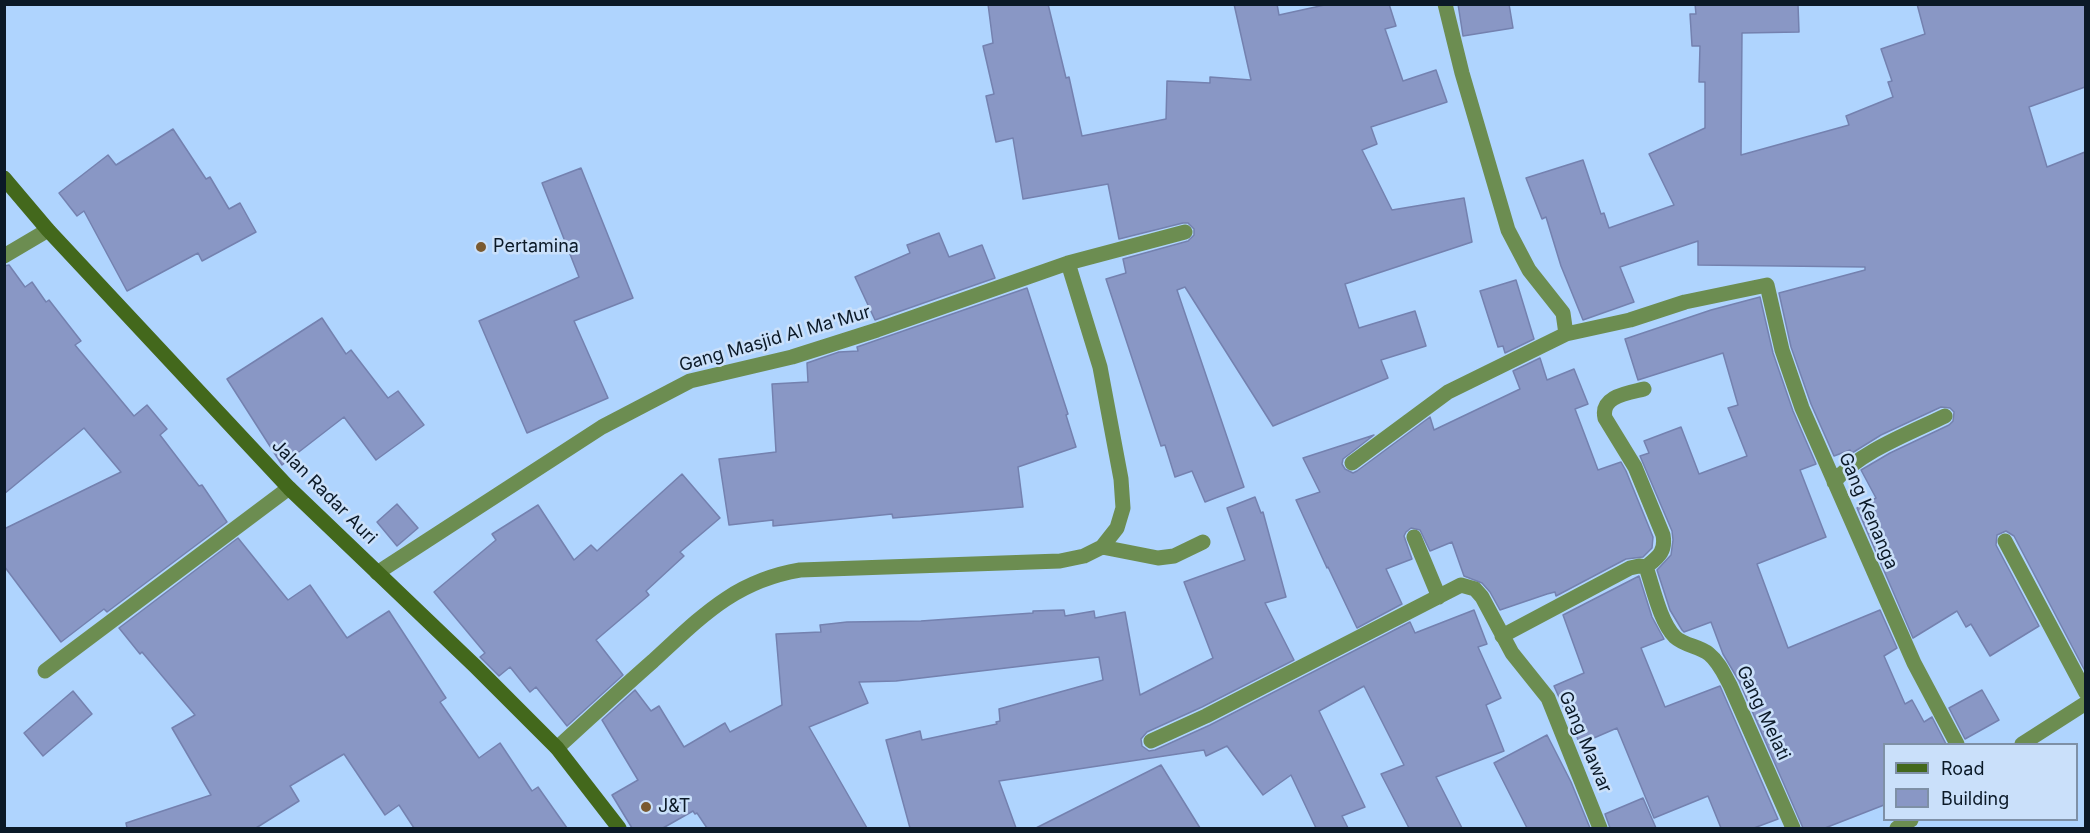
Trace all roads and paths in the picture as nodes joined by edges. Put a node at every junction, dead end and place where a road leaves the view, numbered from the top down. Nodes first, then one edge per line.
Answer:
1 (1444, 4) edge
2 (4, 178) edge
3 (48, 230) junction
4 (1185, 232) dead end
5 (4, 256) edge
6 (1068, 263) junction
7 (1566, 334) junction
8 (1644, 389) dead end
9 (1945, 416) dead end
10 (1352, 463) dead end
11 (1834, 482) junction
12 (289, 488) junction
13 (1414, 537) dead end
14 (2005, 541) dead end
15 (1203, 542) dead end
16 (1102, 547) junction
17 (1646, 567) junction
18 (377, 573) junction
19 (1438, 597) junction
20 (1502, 636) junction
21 (45, 671) dead end
22 (2085, 693) edge
23 (2085, 703) edge
24 (1151, 741) dead end
25 (1956, 743) edge
26 (2024, 743) edge
27 (557, 748) junction
28 (619, 828) edge
29 (1600, 828) edge
30 (1793, 828) edge

1 - 7 street
2 - 3 main road, Jalan Radar Auri
3 - 5 street
3 - 12 main road, Jalan Radar Auri
4 - 6 street, Gang Masjid Al Ma'Mur
6 - 16 street
6 - 18 street, Gang Masjid Al Ma'Mur
7 - 10 street
7 - 11 street, Gang Kenanga
8 - 17 street
9 - 11 street
11 - 25 street, Gang Kenanga
12 - 18 main road, Jalan Radar Auri
12 - 21 street
13 - 19 street
14 - 22 street
15 - 16 street
16 - 27 street
17 - 20 street
17 - 30 street, Gang Melati
18 - 27 main road, Jalan Radar Auri
19 - 20 street, Gang Mawar
19 - 24 street
20 - 29 street, Gang Mawar
23 - 26 street
27 - 28 main road, Jalan Radar Auri

